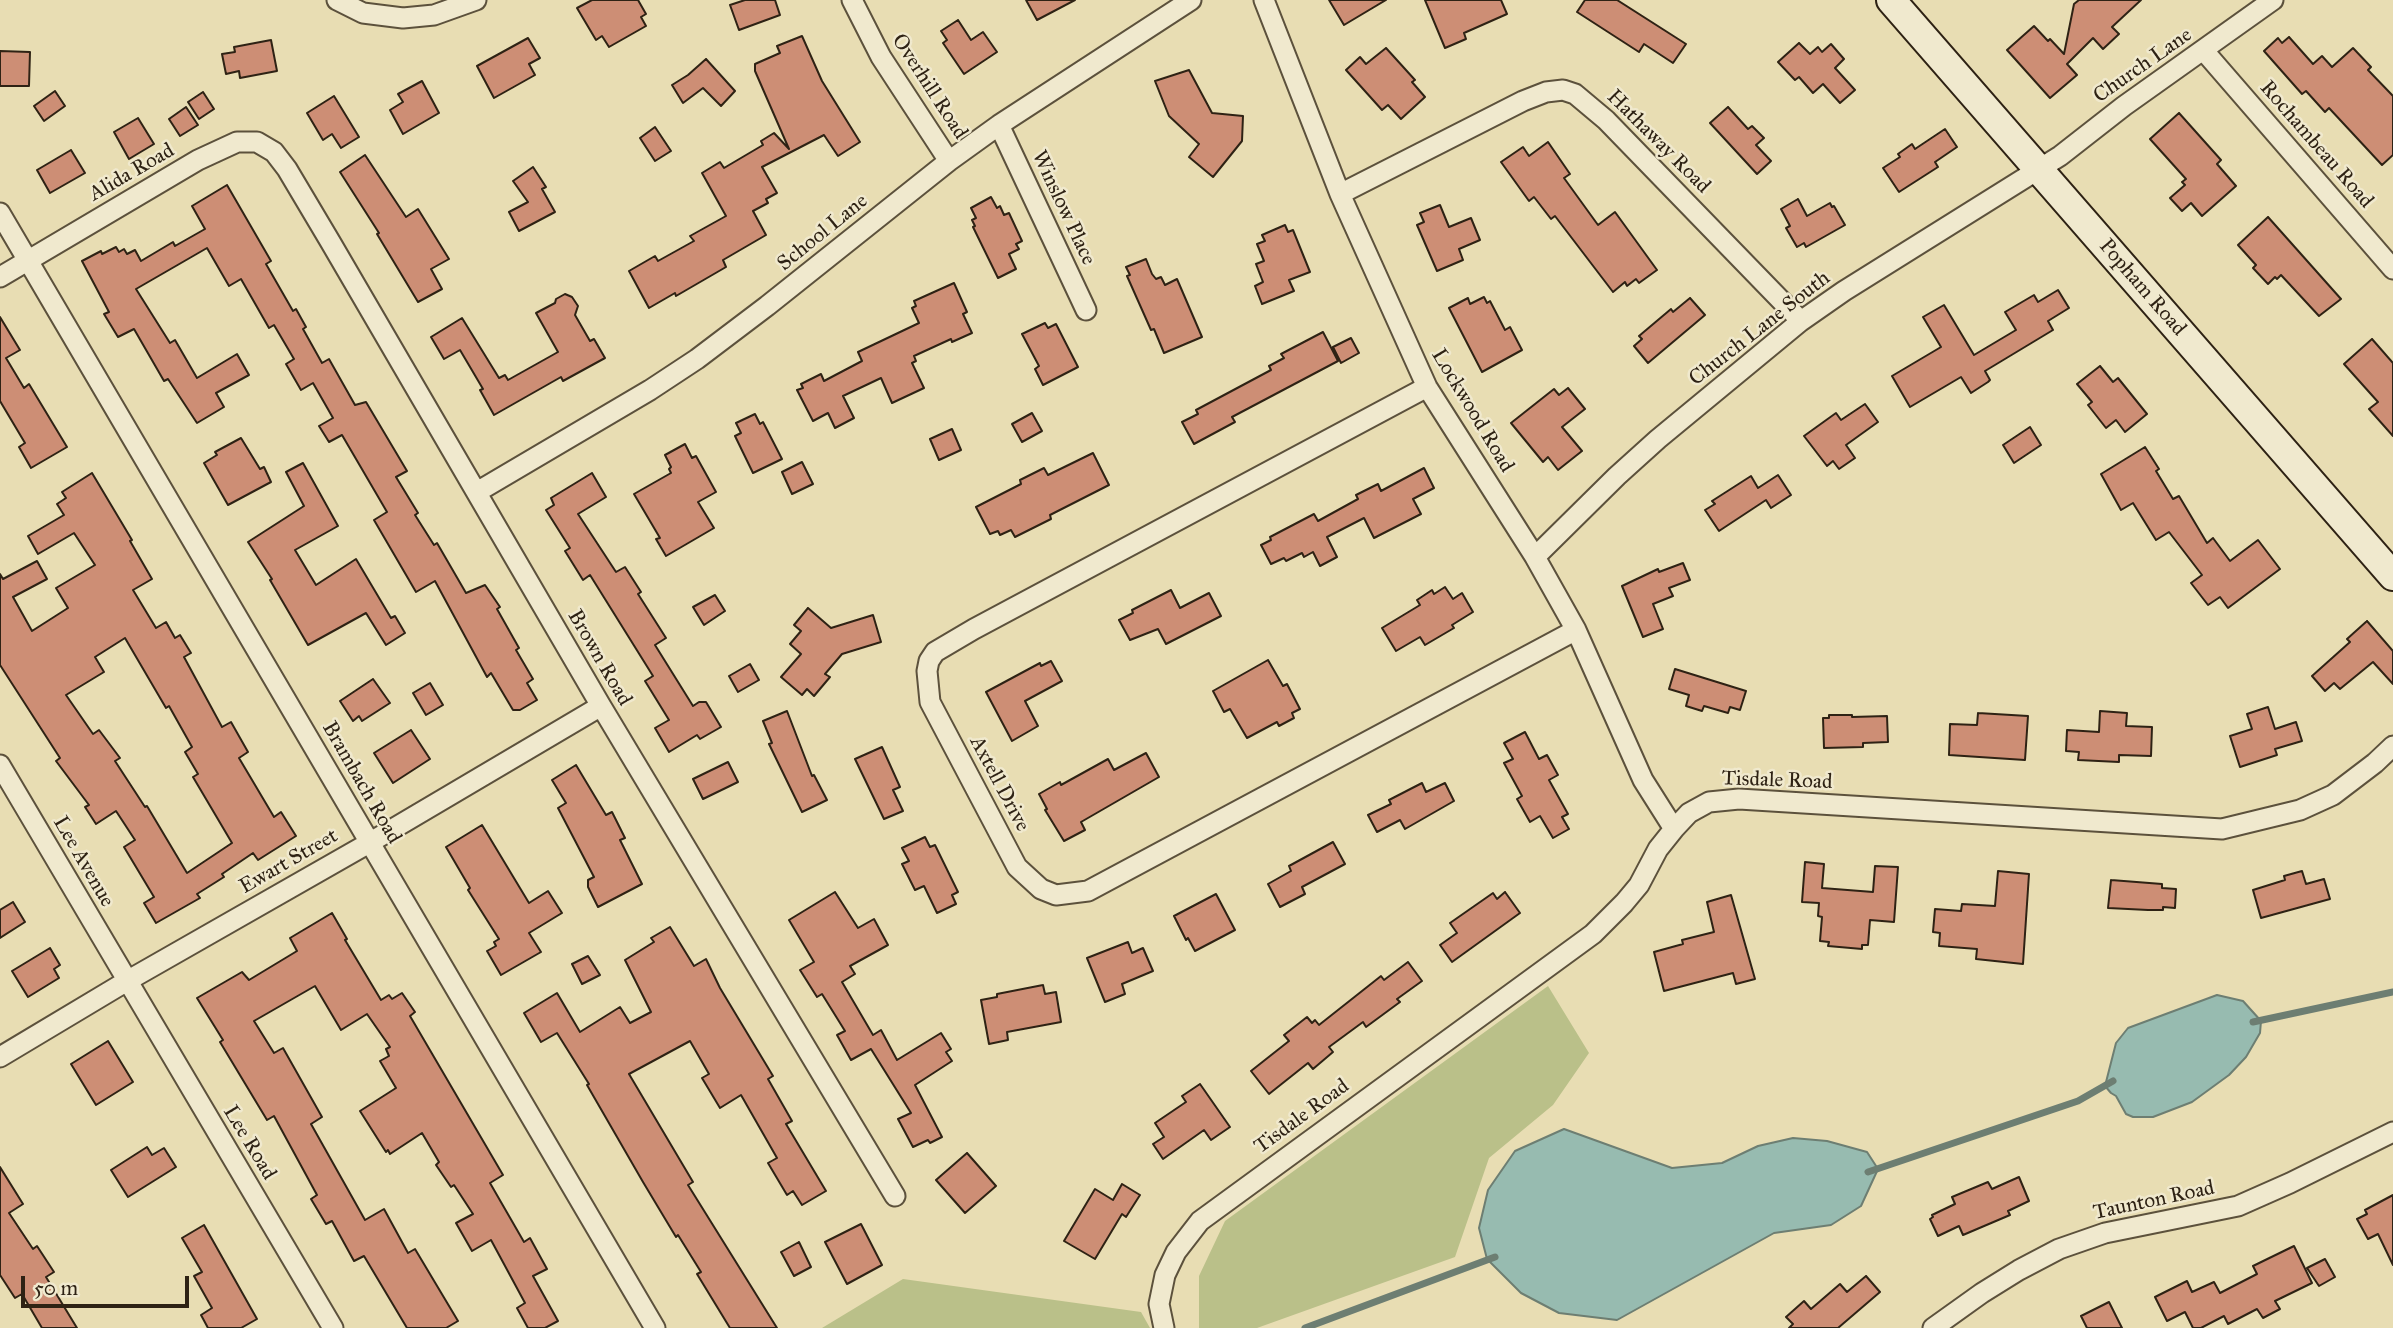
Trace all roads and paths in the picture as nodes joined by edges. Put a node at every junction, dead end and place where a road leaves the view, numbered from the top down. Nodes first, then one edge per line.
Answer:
1 (337, 0) edge
2 (476, 0) edge
3 (852, 0) edge
4 (1191, 0) edge
5 (1264, 0) edge
6 (1892, 0) edge
7 (2273, 0) edge
8 (2204, 51) junction
9 (999, 125) junction
10 (264, 144) joint
11 (949, 160) junction
12 (2038, 169) junction
13 (1340, 194) junction
14 (0, 213) edge
15 (27, 261) junction
16 (2393, 269) edge
17 (0, 277) edge
18 (1086, 310) dead end
19 (1801, 321) junction
20 (1427, 387) junction
21 (477, 492) junction
22 (1535, 557) junction
23 (2393, 576) edge
24 (1576, 630) junction
25 (601, 706) junction
26 (2393, 746) edge
27 (0, 765) edge
28 (1674, 829) junction
29 (369, 843) junction
30 (127, 981) junction
31 (0, 1057) edge
32 (2393, 1132) edge
33 (894, 1196) dead end
34 (333, 1328) edge
35 (655, 1328) edge
36 (1164, 1328) edge
37 (1933, 1328) edge

1 - 2 street
3 - 11 street, Overhill Road
4 - 9 street, School Lane
5 - 13 street, Lockwood Road
6 - 12 main road, Popham Road
7 - 8 street, Church Lane
8 - 12 street, Church Lane
8 - 16 street, Rochambeau Road
9 - 11 street, School Lane
9 - 18 street, Winslow Place
10 - 15 street, Alida Road
10 - 21 street, Brown Road
11 - 21 street, School Lane
12 - 19 street, Church Lane South
12 - 23 main road, Popham Road
13 - 19 street, Hathaway Road
13 - 20 street, Lockwood Road
14 - 15 street, Brambach Road
15 - 17 street, Alida Road
15 - 29 street, Brambach Road
19 - 22 street, Church Lane South
20 - 22 street, Lockwood Road
20 - 24 street, Axtell Drive
21 - 25 street, Brown Road
22 - 24 street, Lockwood Road
24 - 28 street, Lockwood Road
25 - 29 street, Ewart Street
25 - 33 street, Brown Road
26 - 28 street, Tisdale Road
27 - 30 street, Lee Avenue
28 - 36 street, Tisdale Road
29 - 30 street, Ewart Street
29 - 35 street, Brambach Road
30 - 31 street, Ewart Street
30 - 34 street, Lee Road
32 - 37 street, Taunton Road

